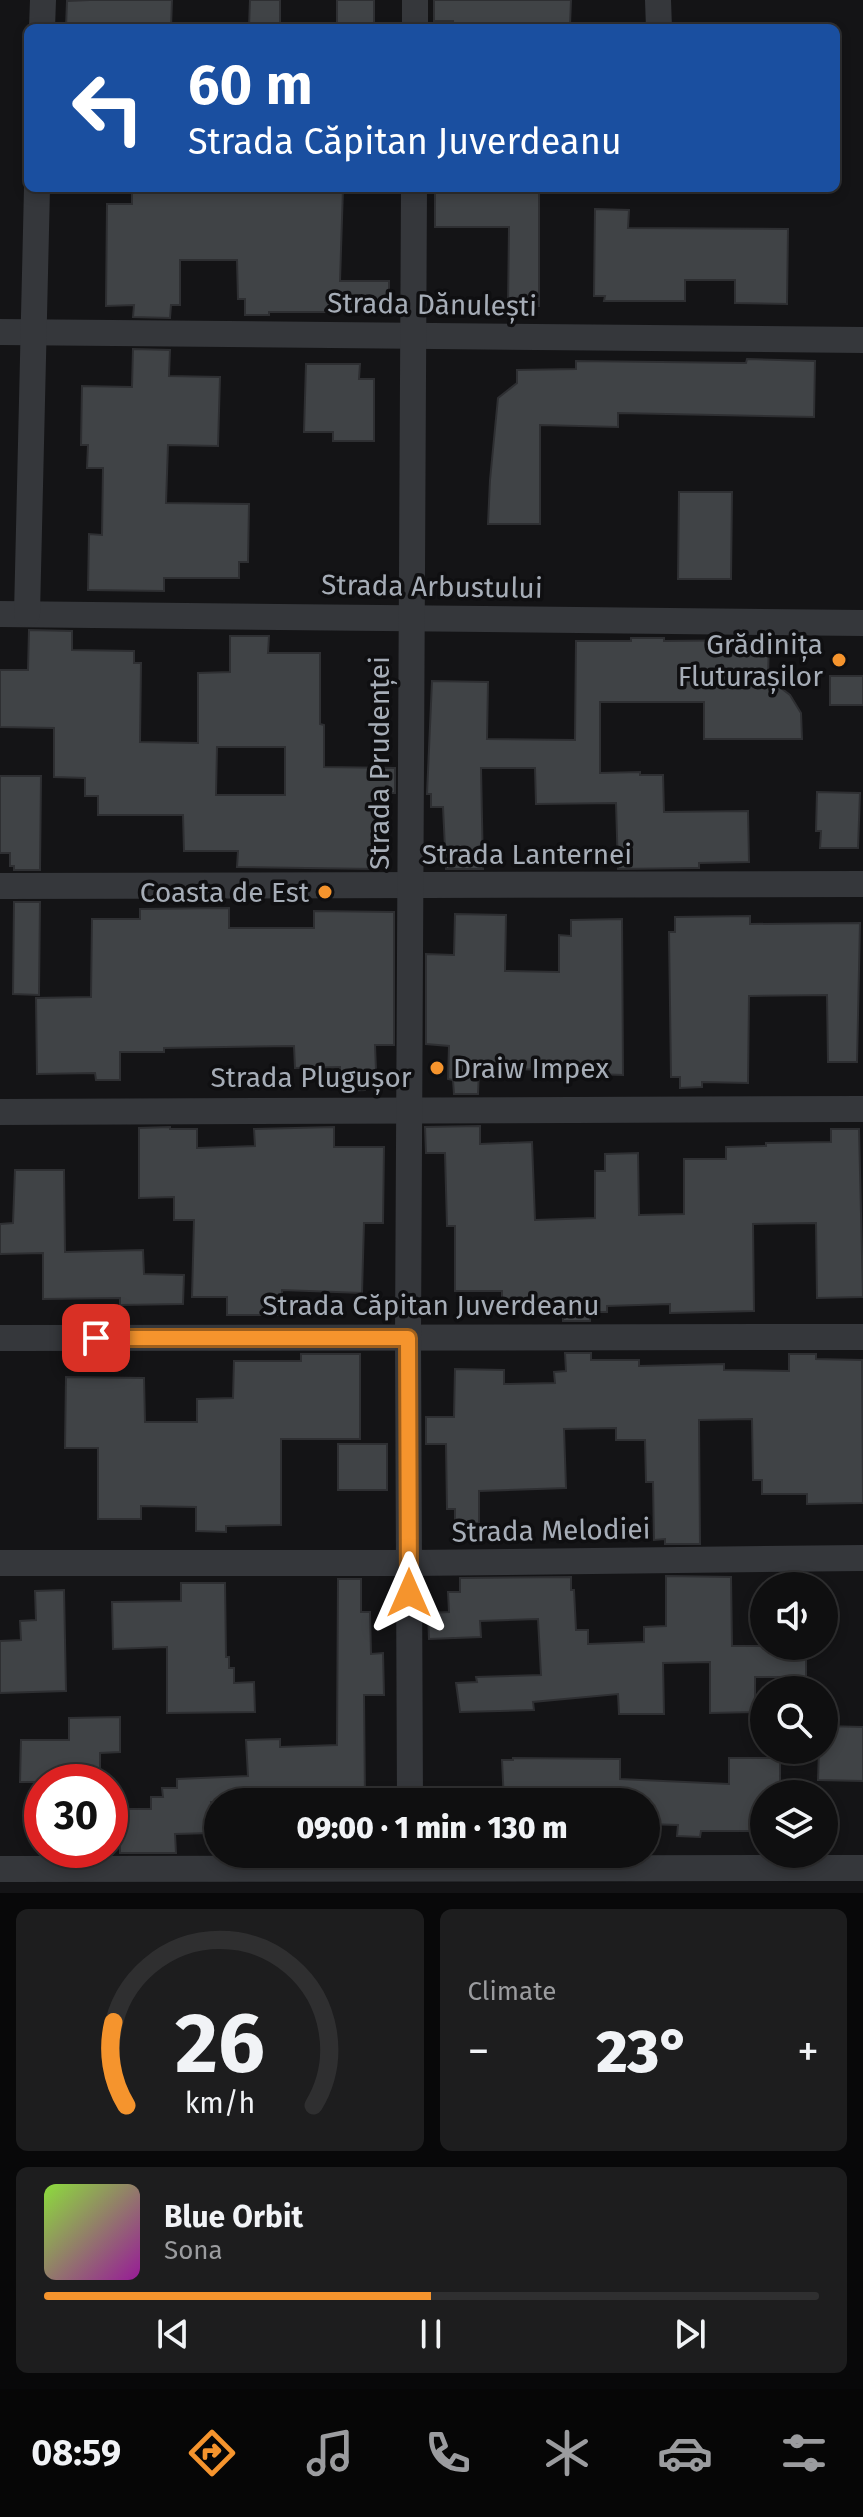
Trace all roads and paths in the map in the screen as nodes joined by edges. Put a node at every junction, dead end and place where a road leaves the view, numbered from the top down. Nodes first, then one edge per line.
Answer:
1 (43, 0) edge
2 (415, 0) edge
3 (658, 0) edge
4 (42, 24) edge
5 (415, 24) edge
6 (659, 24) edge
7 (37, 192) edge
8 (414, 192) edge
9 (0, 332) edge
10 (33, 332) junction
11 (413, 335) junction
12 (863, 340) edge
13 (0, 614) edge
14 (27, 614) junction
15 (412, 618) junction
16 (863, 623) edge
17 (863, 884) edge
18 (0, 886) edge
19 (410, 887) junction
20 (409, 1109) junction
21 (863, 1109) edge
22 (0, 1112) edge
23 (863, 1337) edge
24 (0, 1338) edge
25 (408, 1338) junction
26 (863, 1558) edge
27 (0, 1563) edge
28 (409, 1563) junction
29 (410, 1788) edge
30 (863, 1868) edge
31 (0, 1869) edge
32 (410, 1872) edge

1 - 4 street
2 - 5 street
3 - 6 street
7 - 10 street
8 - 11 street, Strada Prudenței
9 - 10 street, Strada Dănulești
10 - 11 street, Strada Dănulești
10 - 14 street
11 - 12 street, Strada Dănulești
11 - 15 street, Strada Prudenței
13 - 14 street, Strada Arbustului
14 - 15 street, Strada Arbustului
15 - 16 street, Strada Arbustului
15 - 19 street, Strada Prudenței
17 - 19 street, Strada Lanternei
18 - 19 street, Strada Lanternei
19 - 20 street, Strada Prudenței
20 - 21 street, Strada Plugușor
20 - 22 street, Strada Plugușor
20 - 25 street, Strada Prudenței
23 - 25 street, Strada Căpitan Juverdeanu
24 - 25 street, Strada Căpitan Juverdeanu
25 - 28 street, Strada Prudenței
26 - 28 street, Strada Melodiei
27 - 28 street, Strada Melodiei
28 - 29 street, Strada Prudenței
30 - 32 street
31 - 32 street

